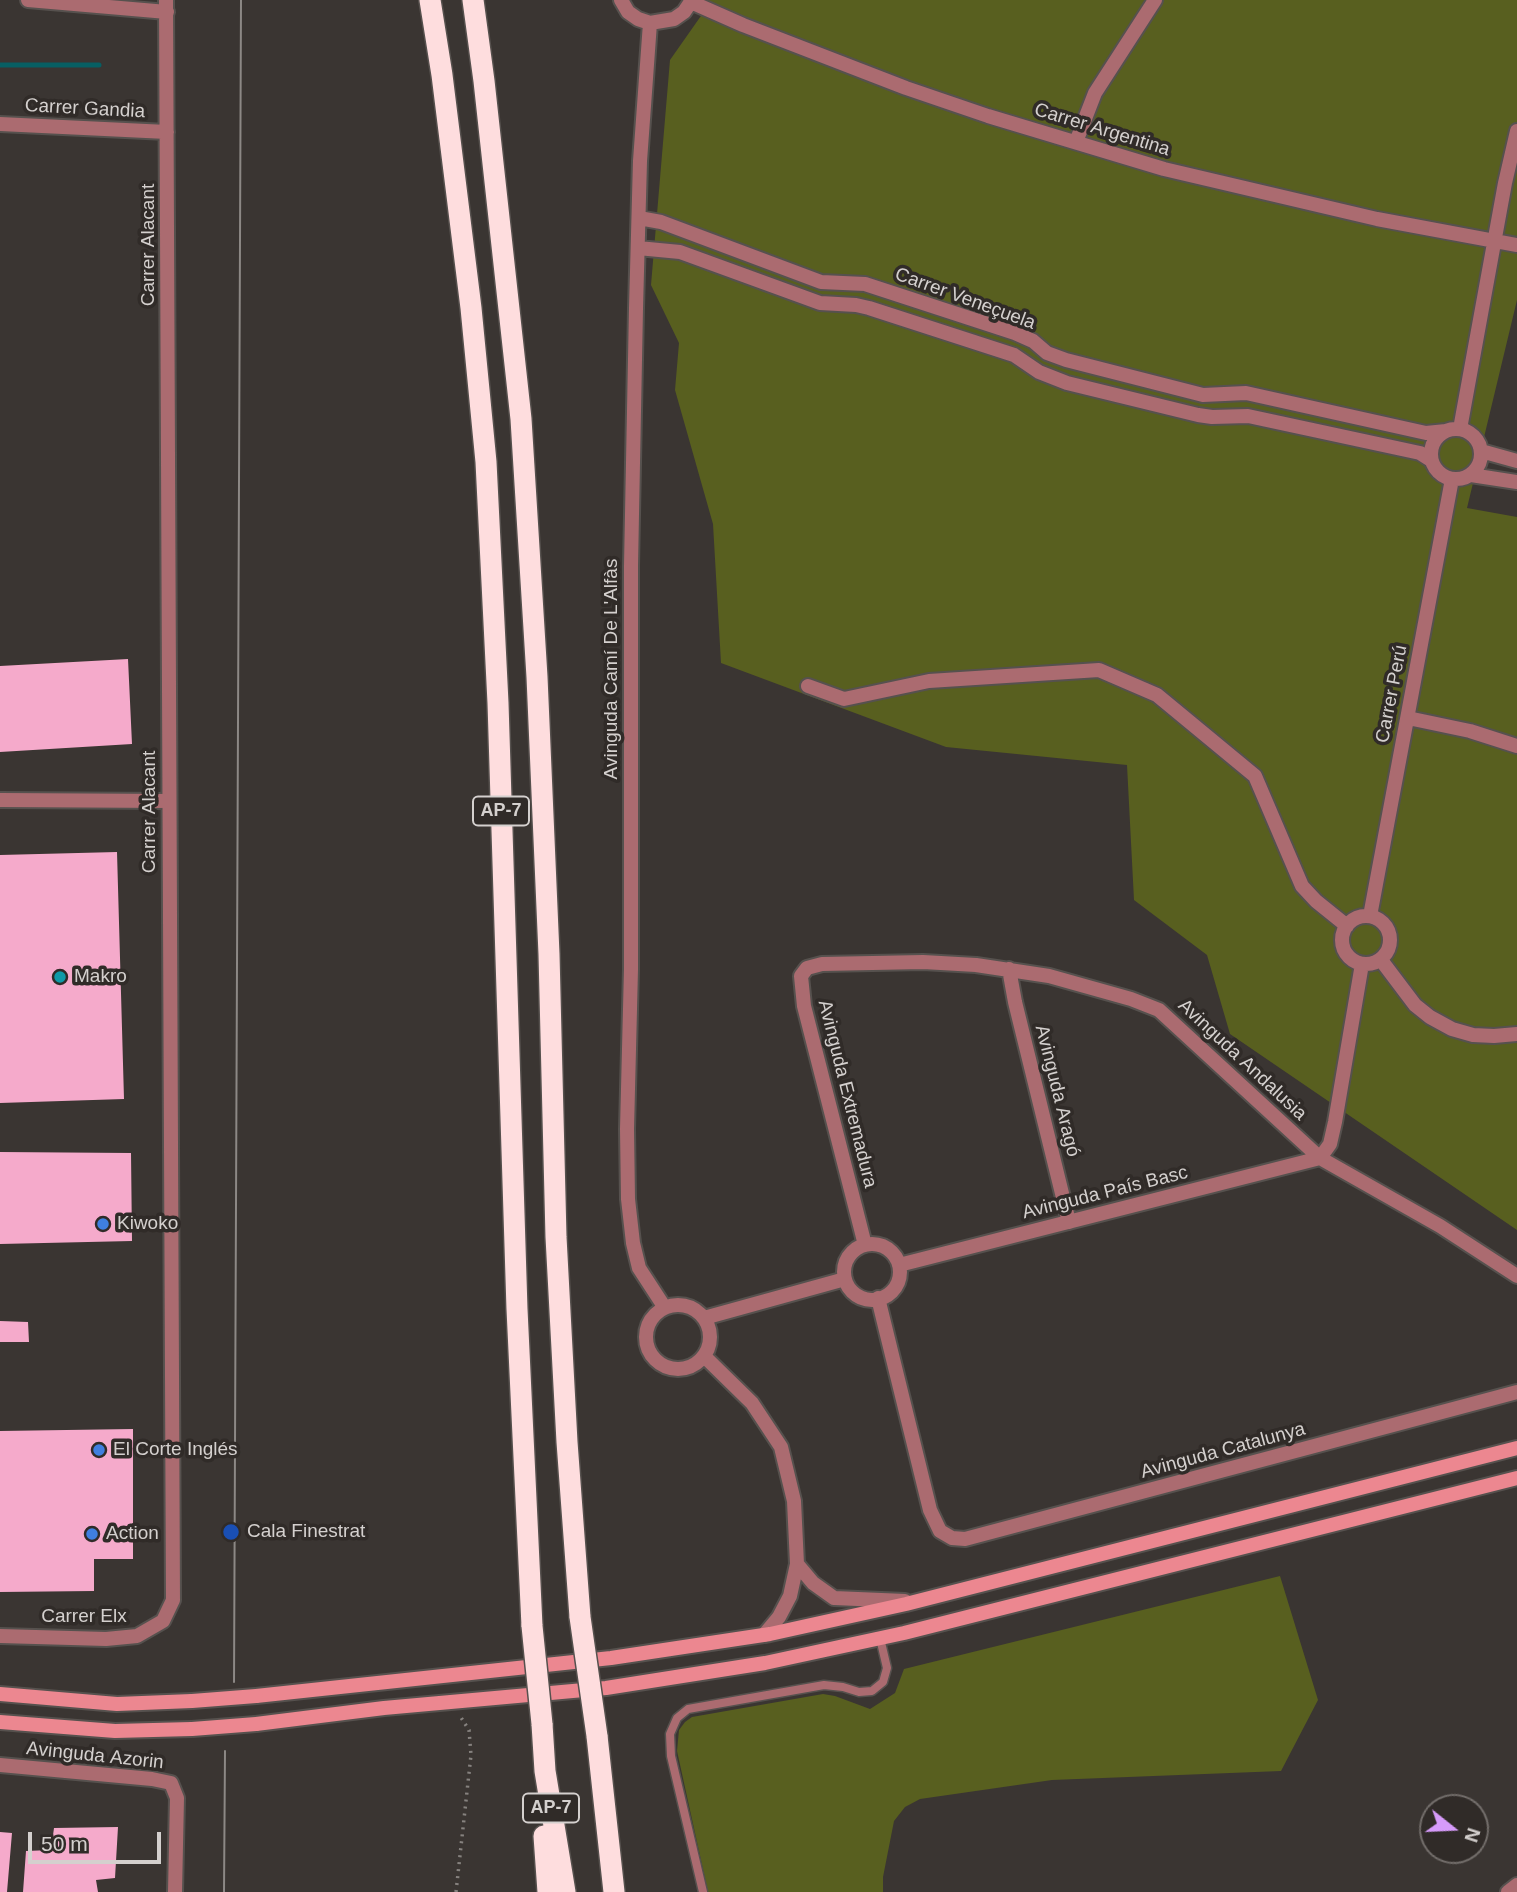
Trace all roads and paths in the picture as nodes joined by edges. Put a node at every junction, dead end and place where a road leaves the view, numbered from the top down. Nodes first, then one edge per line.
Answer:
1 (29, 0) edge
2 (430, 0) edge
3 (473, 0) edge
4 (621, 0) edge
5 (1155, 0) edge
6 (691, 1) edge
7 (166, 6) edge
8 (650, 23) junction
9 (0, 124) edge
10 (1517, 131) edge
11 (167, 132) junction
12 (1076, 142) junction
13 (639, 218) junction
14 (1494, 241) junction
15 (1517, 245) edge
16 (638, 248) junction
17 (1453, 430) junction
18 (1481, 451) junction
19 (1432, 460) junction
20 (1517, 461) edge
21 (1471, 475) junction
22 (1452, 479) junction
23 (1517, 482) edge
24 (808, 686) dead end
25 (1408, 718) junction
26 (1517, 746) edge
27 (0, 800) edge
28 (169, 801) junction
29 (1370, 916) junction
30 (1347, 926) junction
31 (1381, 960) junction
32 (822, 964) joint
33 (1362, 964) junction
34 (1009, 969) junction
35 (1517, 1034) edge
36 (1320, 1158) junction
37 (1069, 1222) junction
38 (865, 1245) junction
39 (899, 1265) junction
40 (1517, 1276) edge
41 (845, 1279) junction
42 (878, 1298) junction
43 (665, 1308) junction
44 (704, 1318) junction
45 (704, 1356) junction
46 (1517, 1392) edge
47 (1517, 1448) edge
48 (1517, 1478) edge
49 (797, 1564) junction
50 (914, 1601) junction
51 (163, 1621) joint
52 (764, 1634) junction
53 (0, 1636) edge
54 (880, 1638) junction
55 (0, 1694) edge
56 (452, 1702) junction
57 (0, 1723) edge
58 (0, 1765) edge
59 (545, 1771) junction
60 (1517, 1885) edge
61 (175, 1892) edge
62 (456, 1892) edge
63 (548, 1892) edge
64 (565, 1892) edge
65 (614, 1892) edge
66 (703, 1892) edge
67 (1508, 1892) edge

1 - 7 street
2 - 59 highway, AP-7, bridge
3 - 65 highway, AP-7, bridge
4 - 8 street
5 - 12 street
6 - 8 street
6 - 12 street, Carrer Argentina
7 - 11 street, Carrer Alacant
8 - 13 street, Avinguda Camí De L'Alfàs
9 - 11 street, Carrer Gandia
10 - 14 street
11 - 28 street, Carrer Alacant
12 - 14 street, Carrer Argentina
13 - 16 street, Avinguda Camí De L'Alfàs
13 - 17 street, Carrer Veneçuela
14 - 15 street, Carrer Argentina
14 - 17 street
16 - 19 street, Carrer Veneçuela
16 - 43 street, Avinguda Camí De L'Alfàs
17 - 18 street
17 - 19 street
18 - 20 street
18 - 21 street
19 - 22 street
21 - 22 street
21 - 23 street
22 - 25 street, Carrer Perú
24 - 30 street
25 - 26 street
25 - 29 street, Carrer Perú
27 - 28 street
28 - 51 street, Carrer Alacant
29 - 30 street
29 - 31 street
30 - 33 street
31 - 33 street
31 - 35 street
32 - 34 street, Avinguda Andalusia
32 - 38 street, Avinguda Extremadura
33 - 36 street
34 - 36 street, Avinguda Andalusia
34 - 37 street, Avinguda Aragó
36 - 37 street, Avinguda País Basc
36 - 40 street, Avinguda Andalusia
37 - 39 street, Avinguda País Basc
38 - 39 street
38 - 41 street
39 - 42 street
41 - 42 street
41 - 44 street
42 - 46 street, Avinguda Catalunya
43 - 44 street
43 - 45 street
44 - 45 street
45 - 49 street
47 - 50 main road
48 - 54 main road
49 - 50 street
49 - 52 street
50 - 52 main road
51 - 53 street, Carrer Elx
52 - 55 main road, bridge
54 - 56 main road
54 - 66 lane
56 - 57 main road, bridge
56 - 62 path
58 - 61 street, Avinguda Azorin
59 - 63 highway
59 - 64 highway, AP-7
60 - 67 street

